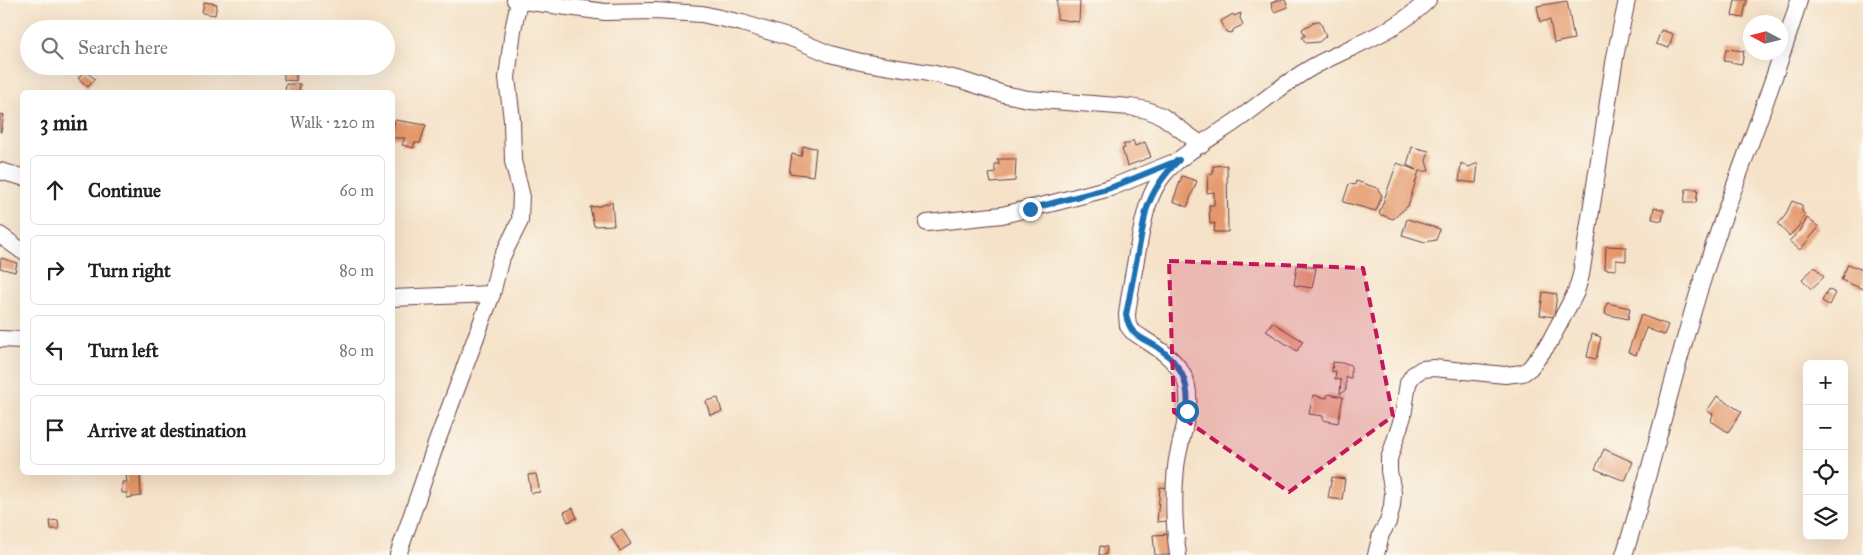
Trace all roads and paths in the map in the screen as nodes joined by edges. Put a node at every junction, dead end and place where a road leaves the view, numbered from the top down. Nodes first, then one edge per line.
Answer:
1 (1428, 0) edge
2 (1627, 0) edge
3 (1800, 0) edge
4 (517, 1) edge
5 (656, 6) edge
6 (1202, 145) junction
7 (1179, 160) junction
8 (0, 171) edge
9 (20, 177) edge
10 (927, 223) dead end
11 (0, 235) edge
12 (0, 246) edge
13 (20, 250) edge
14 (20, 251) edge
15 (492, 294) junction
16 (395, 298) edge
17 (0, 339) edge
18 (20, 340) edge
19 (398, 555) edge
20 (1178, 555) edge
21 (1376, 555) edge
22 (1624, 555) edge

1 - 6 street
2 - 21 street
3 - 22 street
4 - 5 street
4 - 15 street
5 - 6 street
6 - 7 street
7 - 10 street
7 - 20 street
8 - 9 street
11 - 13 street
12 - 14 street
15 - 16 street
15 - 19 street
17 - 18 street

